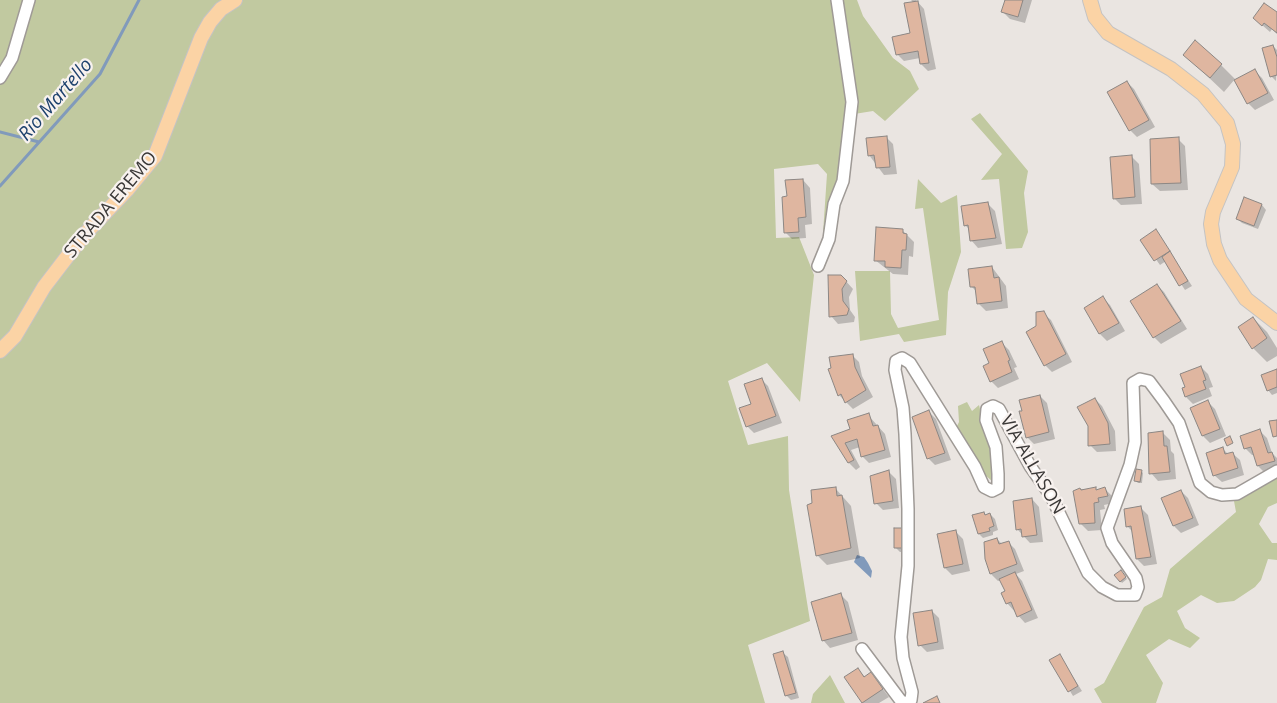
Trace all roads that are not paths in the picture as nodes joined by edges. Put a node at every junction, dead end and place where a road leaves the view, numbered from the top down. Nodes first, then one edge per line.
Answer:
1 (30, 0) edge
2 (235, 0) edge
3 (837, 0) edge
4 (1090, 0) edge
5 (0, 78) edge
6 (818, 266) dead end
7 (1277, 323) edge
8 (0, 351) edge
9 (1277, 472) edge
10 (862, 649) dead end
11 (907, 703) edge

1 - 5 street
2 - 8 main road, STRADA EREMO
3 - 6 street
4 - 7 main road
9 - 11 street, VIA ALLASON
10 - 11 street, VIA ALLASON

